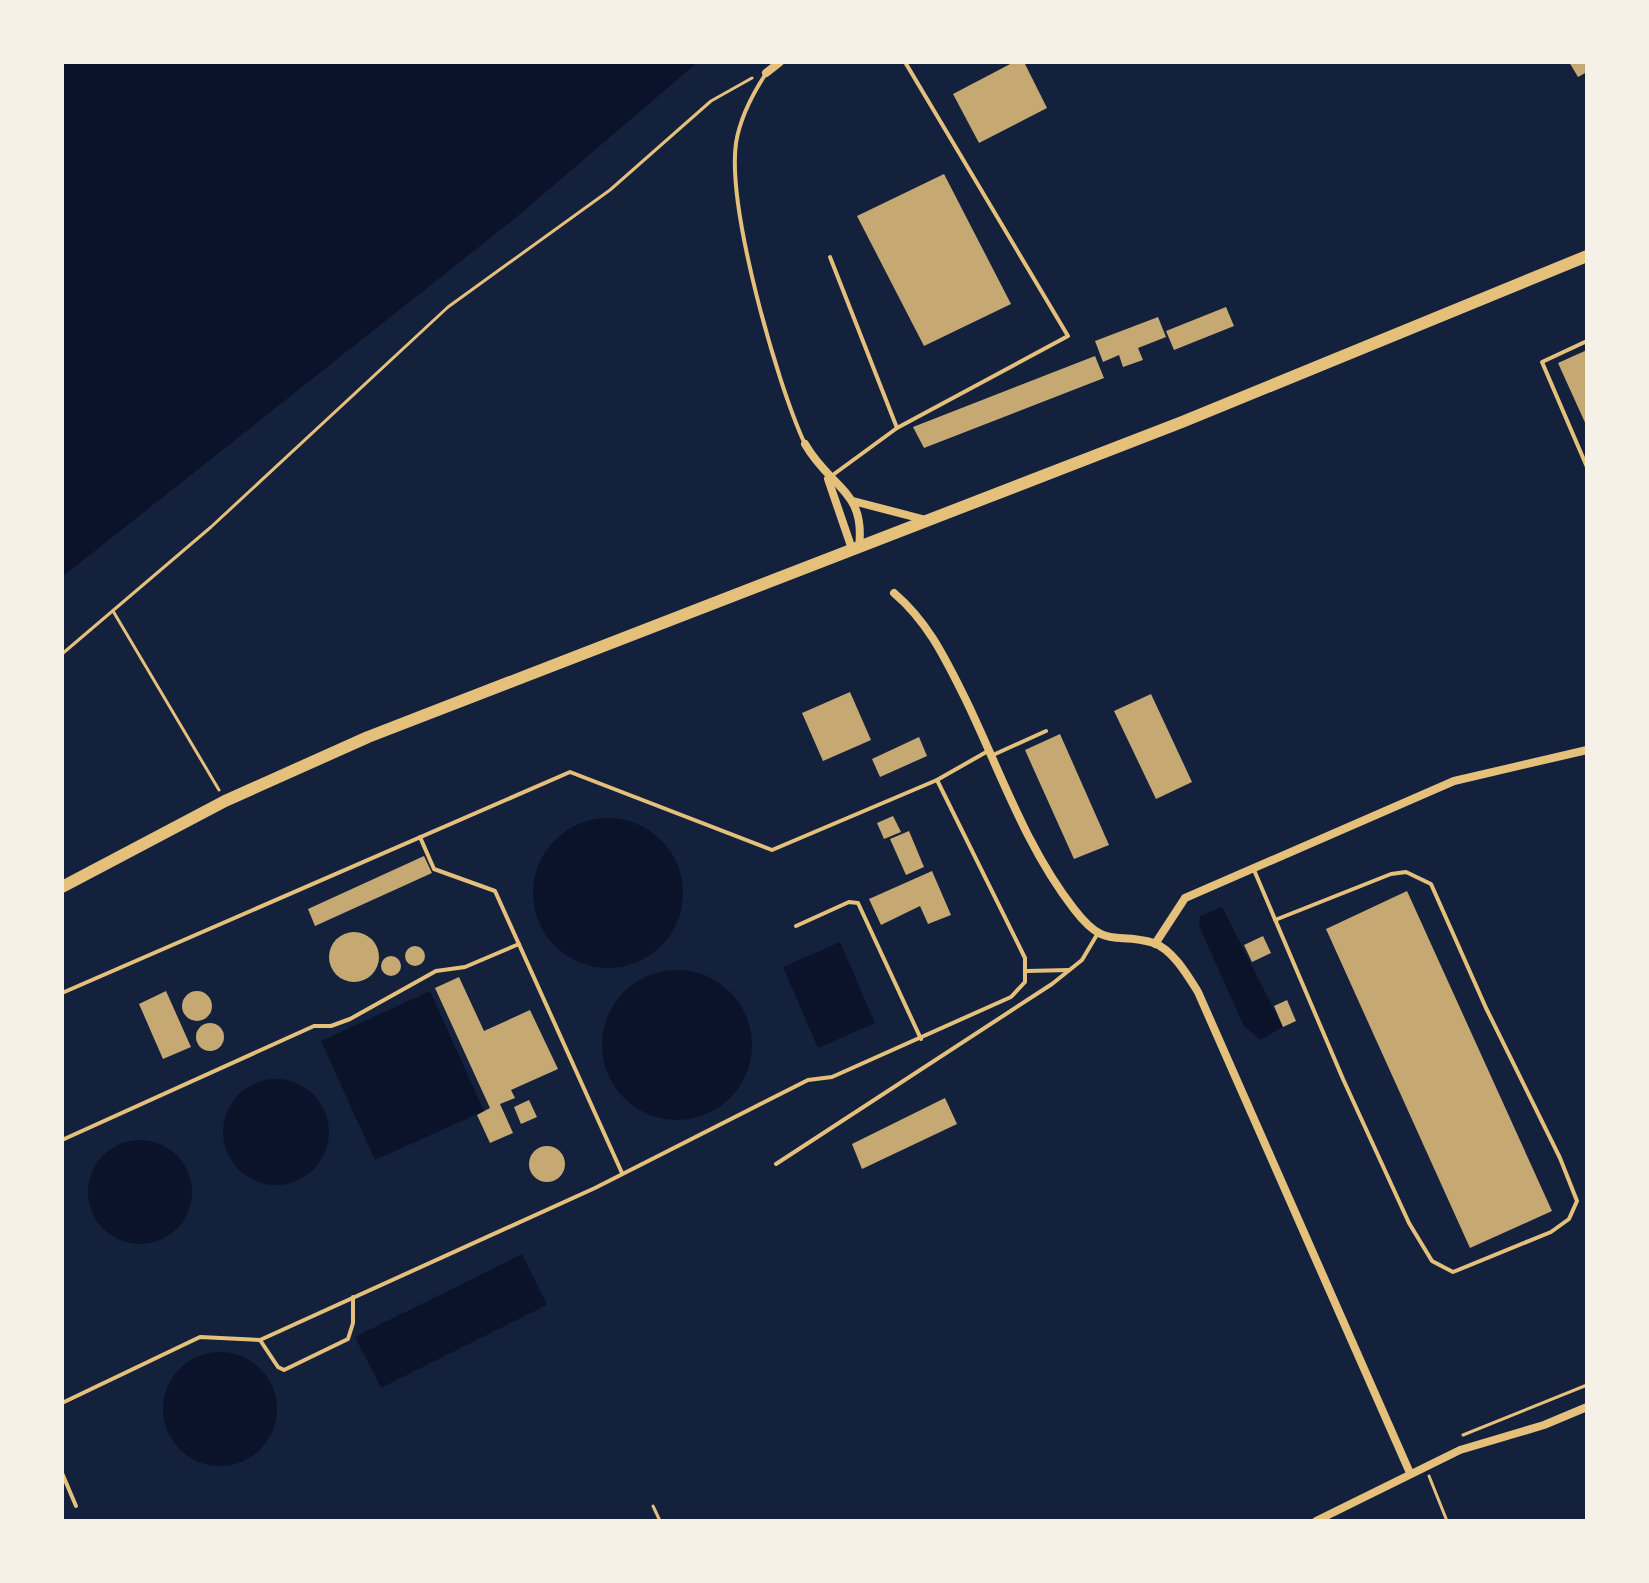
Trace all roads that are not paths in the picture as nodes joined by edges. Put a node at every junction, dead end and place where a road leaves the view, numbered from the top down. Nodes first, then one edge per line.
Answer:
1 (780, 62) edge
2 (905, 62) edge
3 (766, 73) joint
4 (1587, 256) edge
5 (830, 257) dead end
6 (1587, 341) edge
7 (897, 428) junction
8 (805, 444) joint
9 (1587, 467) edge
10 (828, 478) junction
11 (853, 501) junction
12 (929, 521) junction
13 (856, 548) junction
14 (894, 593) dead end
15 (1046, 731) dead end
16 (1587, 750) edge
17 (992, 753) junction
18 (937, 780) junction
19 (420, 837) junction
20 (1254, 870) junction
21 (62, 887) edge
22 (1275, 920) junction
23 (796, 926) dead end
24 (1098, 933) junction
25 (519, 944) junction
26 (1155, 944) junction
27 (1070, 970) junction
28 (1027, 971) junction
29 (62, 993) edge
30 (921, 1039) junction
31 (62, 1140) edge
32 (776, 1164) dead end
33 (623, 1174) junction
34 (353, 1297) junction
35 (260, 1340) junction
36 (62, 1403) edge
37 (1587, 1407) edge
38 (62, 1473) edge
39 (1410, 1473) junction
40 (76, 1506) dead end
41 (1316, 1521) edge

1 - 3 street
2 - 7 lane
3 - 8 lane
4 - 12 main road
5 - 7 lane
6 - 9 lane
7 - 10 lane
8 - 10 street
10 - 11 street
10 - 13 street
11 - 12 street
11 - 13 street
12 - 13 main road
13 - 21 main road
14 - 17 street
15 - 17 lane
16 - 20 street
17 - 18 lane
17 - 24 street
18 - 19 lane
18 - 28 lane
19 - 25 lane
19 - 29 lane
20 - 22 lane
20 - 26 street
22 - 22 lane
23 - 30 lane
24 - 26 street
24 - 27 lane
25 - 31 lane
25 - 33 lane
26 - 39 street
27 - 28 lane
27 - 32 lane
28 - 30 lane
30 - 33 lane
33 - 34 lane
34 - 35 lane
34 - 35 lane
35 - 36 lane
37 - 39 street
38 - 40 lane
39 - 41 street

